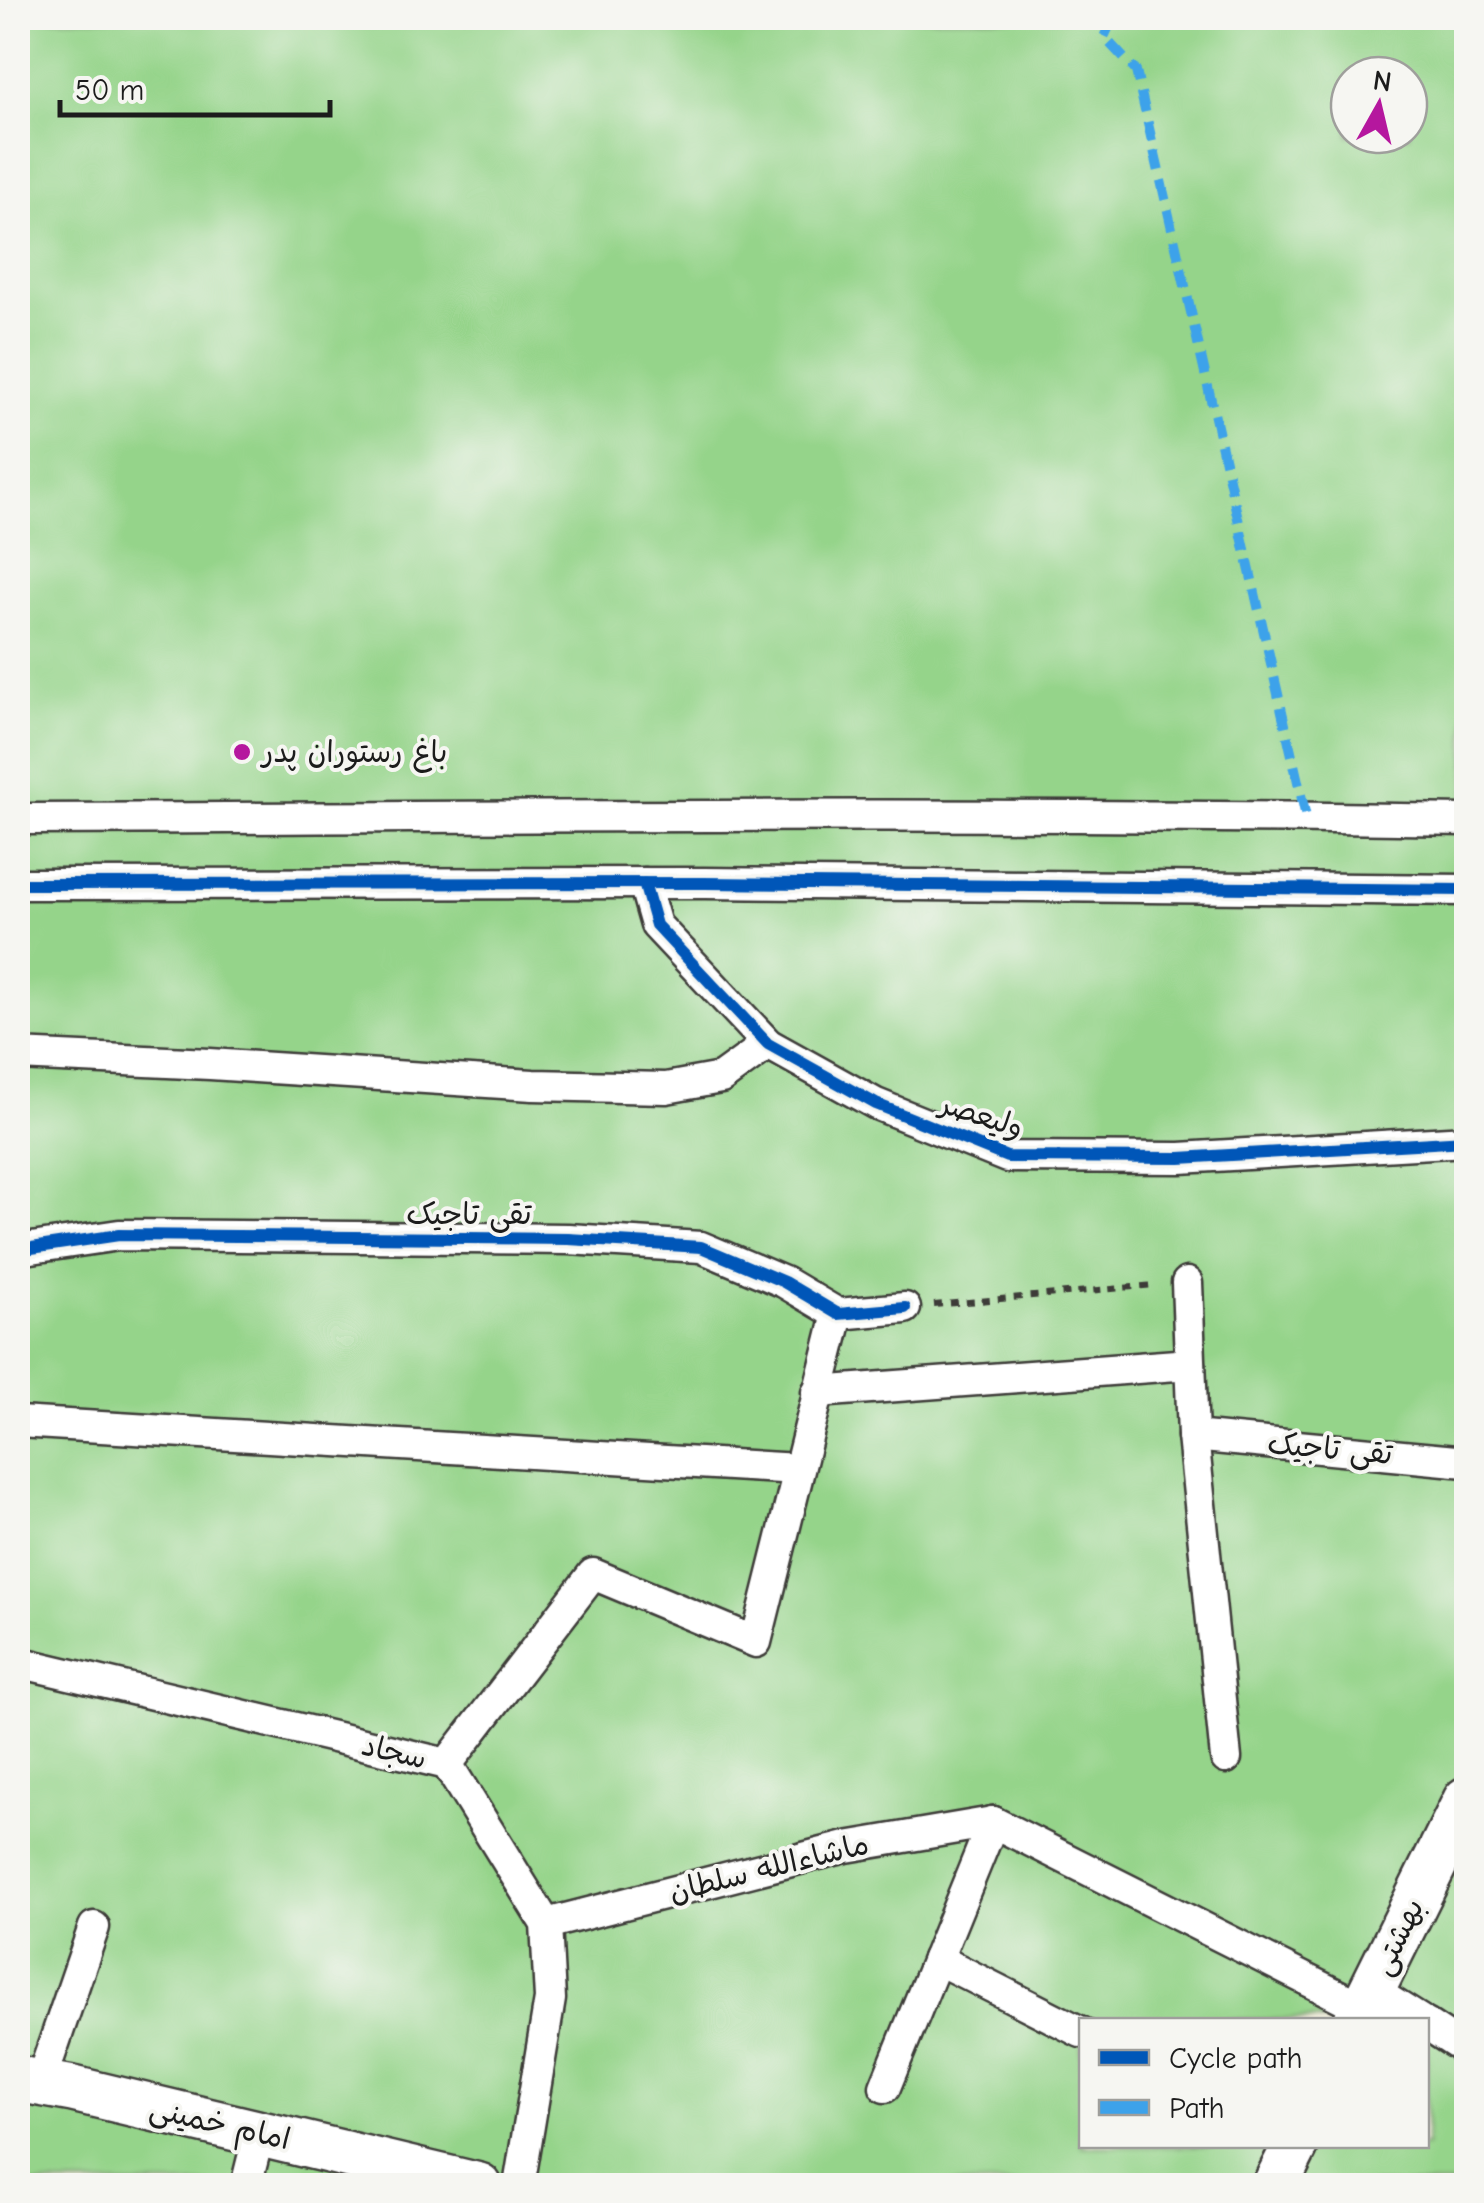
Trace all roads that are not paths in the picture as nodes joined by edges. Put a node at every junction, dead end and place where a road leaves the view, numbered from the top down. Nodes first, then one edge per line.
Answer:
1 (18, 819) edge
2 (1466, 820) edge
3 (644, 882) junction
4 (18, 884) edge
5 (1466, 890) edge
6 (768, 1044) junction
7 (18, 1055) edge
8 (1466, 1141) edge
9 (18, 1250) edge
10 (1186, 1283) road end
11 (905, 1308) road end
12 (838, 1314) junction
13 (1190, 1364) junction
14 (817, 1392) junction
15 (18, 1422) edge
16 (1193, 1436) junction
17 (1466, 1462) edge
18 (798, 1468) junction
19 (18, 1662) edge
20 (1226, 1758) dead end
21 (447, 1764) junction
22 (1466, 1800) edge
23 (993, 1822) junction
24 (546, 1924) junction
25 (94, 1926) dead end
26 (937, 1960) junction
27 (1364, 2006) edge
28 (1408, 2018) edge
29 (1429, 2026) edge
30 (1079, 2031) edge
31 (1466, 2050) edge
32 (29, 2081) edge
33 (885, 2087) dead end
34 (259, 2134) junction
35 (1294, 2148) edge
36 (246, 2186) edge
37 (480, 2186) edge
38 (519, 2186) edge
39 (1275, 2186) edge

1 - 2 street
3 - 4 street
3 - 5 street
3 - 6 street, ولیعصر
6 - 7 street
6 - 8 street, ولیعصر
9 - 12 street, تقی تاجیک
10 - 13 street
11 - 12 street
12 - 14 street
13 - 14 street
13 - 16 street
14 - 18 street
15 - 18 street
16 - 17 street, تقی تاجیک
16 - 20 street
18 - 21 street
19 - 21 street, سجاد
21 - 24 street, سجاد
22 - 27 main road, بهشتی
23 - 24 street, ماشاءالله سلطان
23 - 26 street
23 - 27 street
24 - 38 street, سجاد
25 - 32 street
26 - 30 street
26 - 33 street
27 - 28 street
29 - 31 street
32 - 34 main road, امام خمینی
34 - 36 street
34 - 37 main road, امام خمینی
35 - 39 main road

